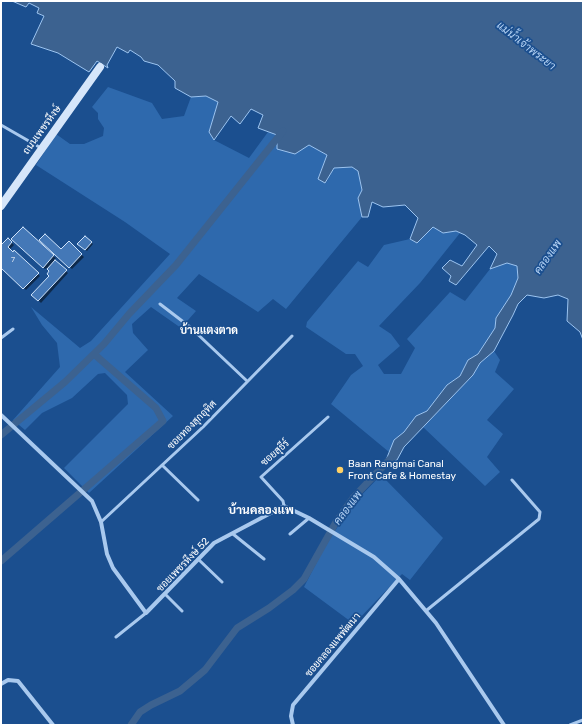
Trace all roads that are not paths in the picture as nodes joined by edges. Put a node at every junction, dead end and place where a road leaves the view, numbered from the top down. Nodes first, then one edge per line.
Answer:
1 (100, 67) dead end
2 (1, 125) edge
3 (41, 148) junction
4 (1, 206) edge
5 (160, 304) dead end
6 (13, 329) dead end
7 (292, 336) dead end
8 (1, 338) edge
9 (247, 381) junction
10 (1, 415) edge
11 (328, 417) dead end
12 (162, 465) junction
13 (512, 480) dead end
14 (198, 500) dead end
15 (284, 506) junction
16 (309, 518) junction
17 (101, 522) junction
18 (233, 534) junction
19 (290, 534) dead end
20 (198, 559) junction
21 (264, 559) dead end
22 (399, 579) junction
23 (222, 582) dead end
24 (166, 595) junction
25 (427, 610) junction
26 (182, 611) dead end
27 (146, 613) junction
28 (116, 638) dead end
29 (1, 684) edge
30 (583, 720) edge
31 (53, 725) edge
32 (293, 725) edge
33 (504, 725) edge
34 (570, 725) edge

1 - 3 main road, ถนนเพชรหึงษ์
2 - 3 lane
3 - 4 main road, ถนนเพชรหึงษ์
5 - 9 lane
6 - 8 lane
7 - 9 lane, ซอยทองสุกอุทิศ
9 - 12 lane, ซอยทองสุกอุทิศ
10 - 17 street
11 - 15 lane, ซอยสุธีร์
12 - 14 lane
12 - 17 lane, ซอยทองสุกอุทิศ
13 - 25 lane
15 - 16 street
15 - 18 street, ซอยเพชรหึงษ์ 52
16 - 19 lane
16 - 22 street
17 - 27 street
18 - 20 street, ซอยเพชรหึงษ์ 52
18 - 21 lane
20 - 23 lane
20 - 24 street, ซอยเพชรหึงษ์ 52
22 - 25 street
22 - 32 street, ซอยคลองแพพัฒนา
24 - 26 lane
24 - 27 street, ซอยเพชรหึงษ์ 52
25 - 33 street
27 - 28 lane
29 - 31 street
30 - 34 lane

